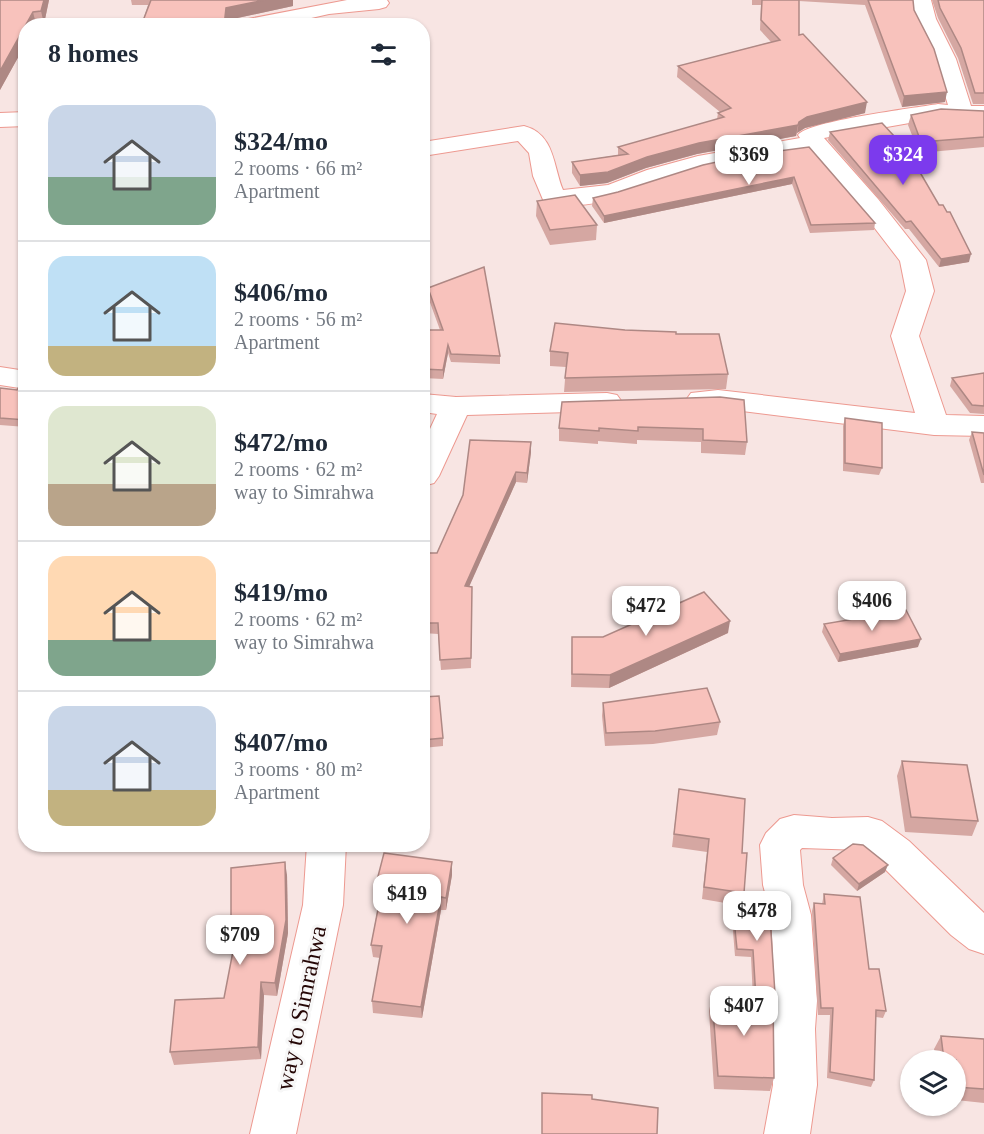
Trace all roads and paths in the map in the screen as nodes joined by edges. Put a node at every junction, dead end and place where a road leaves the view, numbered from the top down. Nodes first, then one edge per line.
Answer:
1 (921, 0) edge
2 (380, 2) edge
3 (281, 18) edge
4 (375, 18) edge
5 (973, 112) edge
6 (18, 119) edge
7 (0, 120) edge
8 (815, 144) junction
9 (430, 148) edge
10 (0, 376) edge
11 (18, 379) edge
12 (670, 400) edge
13 (634, 401) edge
14 (430, 404) edge
15 (456, 406) junction
16 (934, 425) junction
17 (984, 426) edge
18 (430, 461) edge
19 (326, 852) edge
20 (984, 936) edge
21 (273, 1134) edge
22 (787, 1134) edge

1 - 5 street
2 - 3 street
2 - 4 street
5 - 8 street
6 - 7 street
8 - 9 street
8 - 16 street
10 - 11 street
12 - 16 street
13 - 15 street
14 - 15 street
15 - 18 street
16 - 17 street
19 - 21 street, way to Simrahwa
20 - 22 street

